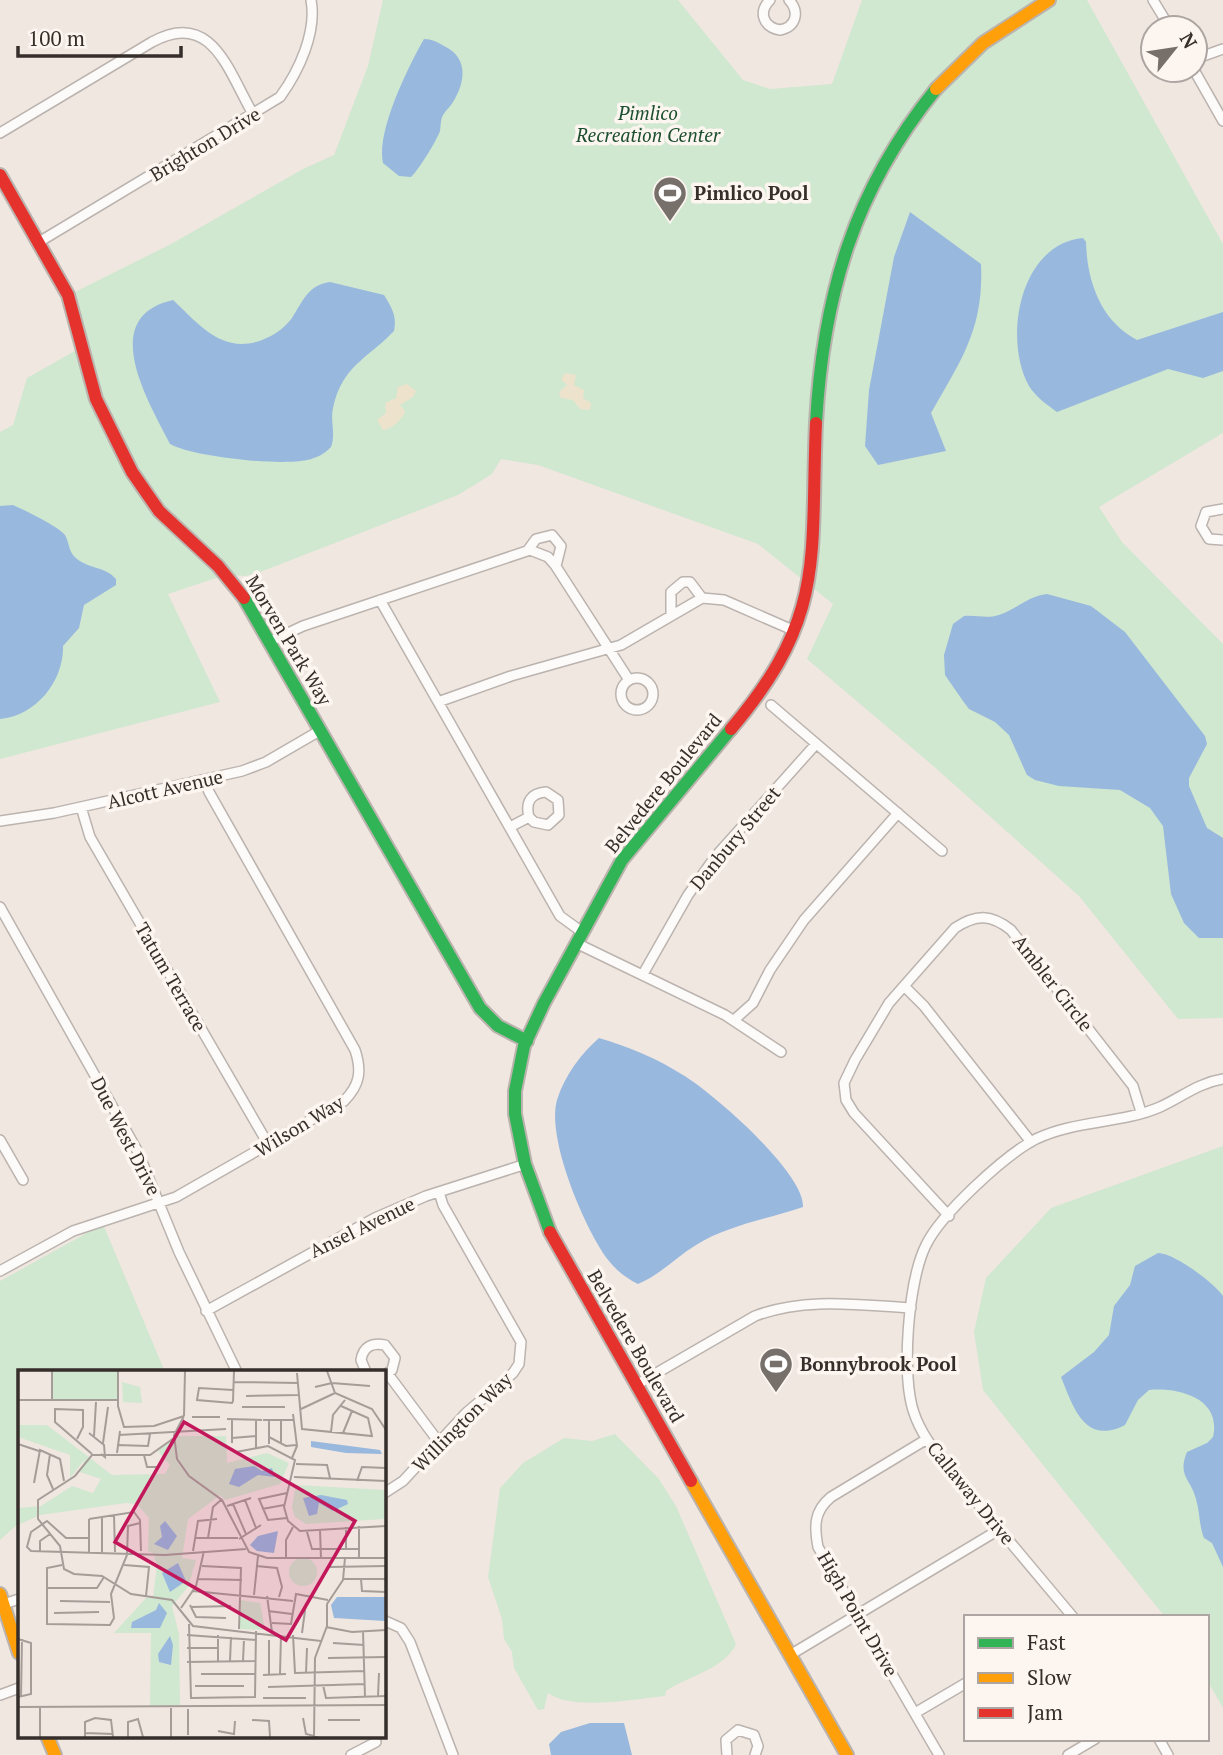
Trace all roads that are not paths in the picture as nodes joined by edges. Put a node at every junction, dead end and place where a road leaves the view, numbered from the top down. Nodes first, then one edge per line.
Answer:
1 (311, 0) edge
2 (769, 0) edge
3 (789, 0) edge
4 (1049, 0) edge
5 (1202, 84) edge
6 (253, 114) junction
7 (1223, 121) edge
8 (0, 133) edge
9 (0, 175) edge
10 (39, 242) junction
11 (1223, 509) edge
12 (1223, 540) edge
13 (528, 550) junction
14 (556, 566) junction
15 (702, 598) junction
16 (380, 600) junction
17 (671, 616) junction
18 (796, 631) junction
19 (271, 641) junction
20 (607, 649) junction
21 (629, 680) dead end
22 (438, 702) junction
23 (771, 705) dead end
24 (321, 730) junction
25 (816, 744) junction
26 (205, 780) junction
27 (81, 807) junction
28 (898, 813) junction
29 (529, 817) dead end
30 (0, 821) edge
31 (510, 827) junction
32 (942, 851) dead end
33 (0, 907) edge
34 (579, 937) junction
35 (643, 974) junction
36 (904, 986) junction
37 (734, 1020) junction
38 (527, 1041) junction
39 (781, 1052) dead end
40 (1223, 1079) edge
41 (1141, 1112) junction
42 (0, 1140) edge
43 (1031, 1142) junction
44 (268, 1144) junction
45 (526, 1164) junction
46 (23, 1180) dead end
47 (439, 1192) junction
48 (160, 1204) junction
49 (949, 1216) junction
50 (0, 1271) edge
51 (911, 1308) junction
52 (206, 1311) junction
53 (236, 1370) edge
54 (366, 1370) edge
55 (386, 1375) edge
56 (636, 1385) junction
57 (927, 1439) junction
58 (438, 1441) junction
59 (385, 1493) edge
60 (1000, 1529) junction
61 (2, 1599) edge
62 (857, 1614) junction
63 (1071, 1615) edge
64 (385, 1621) edge
65 (18, 1650) edge
66 (790, 1655) junction
67 (964, 1684) edge
68 (18, 1688) edge
69 (0, 1695) edge
70 (915, 1713) junction
71 (48, 1738) edge
72 (1092, 1741) edge
73 (376, 1742) dead end
74 (55, 1755) edge
75 (351, 1755) edge
76 (453, 1755) edge
77 (727, 1755) edge
78 (755, 1755) edge
79 (847, 1755) edge
80 (939, 1755) edge
81 (1068, 1755) edge

1 - 6 street, Brighton Drive
2 - 3 street
4 - 18 street, Belvedere Boulevard
5 - 7 street
6 - 8 street
6 - 10 street, Brighton Drive
9 - 10 street, Morven Park Way
10 - 19 street, Morven Park Way
11 - 12 street
13 - 14 street
13 - 14 street
13 - 16 street
14 - 20 street
15 - 17 street
15 - 17 street
15 - 18 street
16 - 19 street
16 - 22 street
17 - 20 street
18 - 34 street, Belvedere Boulevard
19 - 24 street, Morven Park Way
20 - 21 street
20 - 22 street
22 - 31 street
23 - 25 street
24 - 26 street, Alcott Avenue
24 - 38 street, Morven Park Way
25 - 28 street
25 - 35 street, Danbury Street
26 - 27 street, Alcott Avenue
26 - 44 street, Wilson Way
27 - 30 street, Alcott Avenue
27 - 44 street, Tatum Terrace
28 - 32 street
28 - 37 street
29 - 31 street
31 - 34 street
33 - 48 street, Due West Drive
34 - 35 street
34 - 38 street, Belvedere Boulevard
35 - 37 street
36 - 41 street, Ambler Circle
36 - 43 street
36 - 49 street, Ambler Circle
37 - 39 street
38 - 45 street, Belvedere Boulevard
40 - 41 street, Callaway Drive
41 - 43 street, Callaway Drive
42 - 46 street
43 - 49 street, Callaway Drive
44 - 48 street, Wilson Way
45 - 47 street, Ansel Avenue
45 - 56 street, Belvedere Boulevard
47 - 52 street, Ansel Avenue
47 - 58 street, Willington Way
48 - 50 street, Wilson Way
48 - 52 street, Due West Drive
49 - 51 street, Callaway Drive
51 - 56 street
51 - 57 street, Callaway Drive
52 - 53 street, Due West Drive
54 - 55 street
55 - 58 street
56 - 66 street, Belvedere Boulevard
57 - 60 street, Callaway Drive
57 - 62 street, High Point Drive
58 - 59 street, Willington Way
60 - 62 street
60 - 63 street, Callaway Drive
61 - 65 street
62 - 66 street
62 - 70 street, High Point Drive
64 - 76 street
66 - 79 street, Belvedere Boulevard
67 - 70 street
68 - 69 street
70 - 80 street, High Point Drive
71 - 74 street
72 - 81 street
73 - 75 street
77 - 78 street

